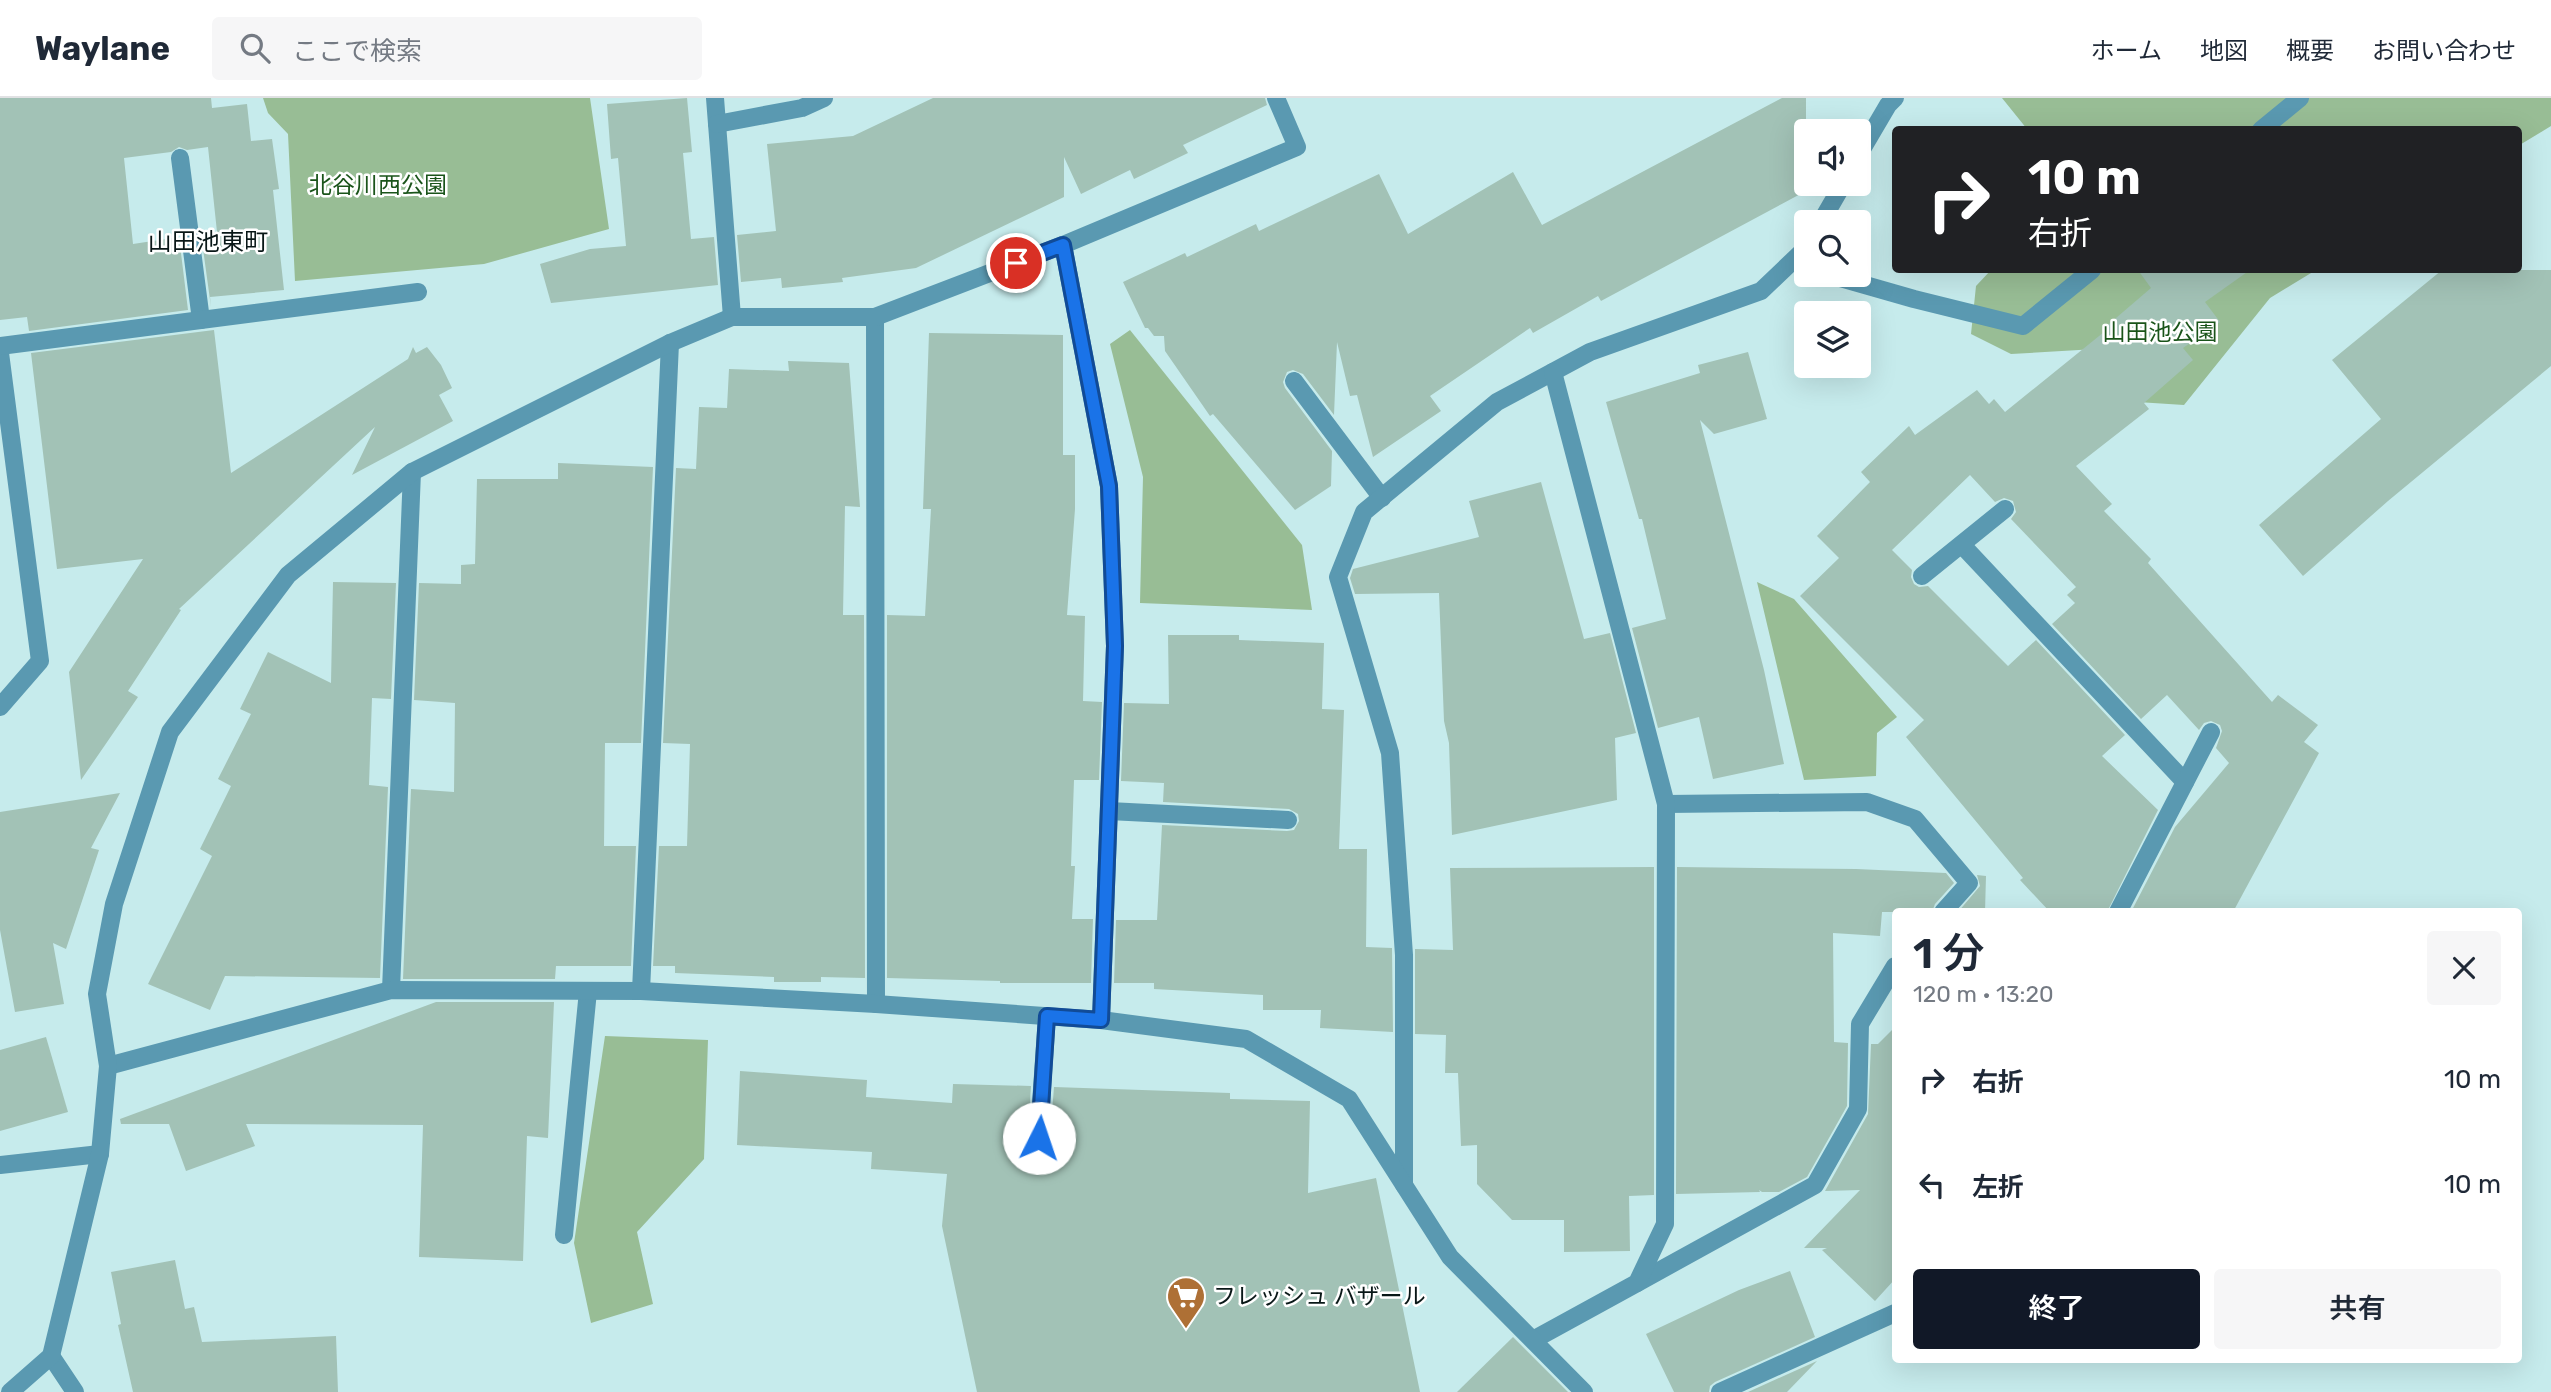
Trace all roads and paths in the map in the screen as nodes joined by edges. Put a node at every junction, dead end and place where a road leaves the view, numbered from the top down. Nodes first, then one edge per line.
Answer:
1 (715, 98) edge
2 (824, 98) edge
3 (1276, 98) edge
4 (1895, 98) edge
5 (2300, 98) edge
6 (717, 124) junction
7 (2267, 126) edge
8 (1871, 134) edge
9 (180, 158) dead end
10 (1063, 245) junction
11 (1794, 268) edge
12 (2088, 273) edge
13 (1871, 287) edge
14 (418, 292) dead end
15 (732, 317) junction
16 (875, 317) junction
17 (201, 320) junction
18 (670, 343) junction
19 (0, 346) edge
20 (0, 353) edge
21 (1553, 372) junction
22 (1294, 381) dead end
23 (412, 472) junction
24 (1382, 498) junction
25 (2005, 509) dead end
26 (1962, 545) junction
27 (1922, 576) dead end
28 (0, 707) edge
29 (2211, 732) dead end
30 (2185, 782) junction
31 (1666, 804) junction
32 (1109, 811) junction
33 (1288, 820) dead end
34 (1947, 908) edge
35 (2120, 908) edge
36 (1892, 971) edge
37 (391, 990) junction
38 (588, 990) junction
39 (641, 991) junction
40 (876, 1004) junction
41 (1047, 1016) junction
42 (1101, 1020) junction
43 (108, 1066) junction
44 (100, 1154) junction
45 (1037, 1162) dead end
46 (0, 1165) edge
47 (1404, 1185) junction
48 (564, 1235) dead end
49 (1637, 1283) junction
50 (1892, 1314) edge
51 (1533, 1340) junction
52 (51, 1356) junction
53 (10, 1392) edge
54 (75, 1392) edge
55 (1584, 1392) edge
56 (1720, 1392) edge

1 - 6 street
2 - 6 street
3 - 10 street
4 - 8 street
5 - 7 street
6 - 15 street
9 - 17 street
10 - 16 street
10 - 32 street
11 - 21 street
12 - 13 street
14 - 17 street
15 - 16 street
15 - 18 street
16 - 40 street
17 - 19 street
18 - 23 street
18 - 39 street
20 - 28 street
21 - 24 street
21 - 31 street
22 - 24 street
23 - 37 street
23 - 43 street
24 - 47 street
25 - 26 street
26 - 27 street
26 - 30 street
29 - 30 street
30 - 35 street
31 - 34 street
31 - 49 street
32 - 33 street
32 - 42 street
36 - 49 street
37 - 38 street
37 - 43 street
38 - 39 street
38 - 48 street
39 - 40 street
40 - 41 street
41 - 42 street
41 - 45 street
42 - 47 street
43 - 44 street
44 - 46 street
44 - 52 street
47 - 51 street
49 - 51 street
50 - 56 street
51 - 55 street
52 - 53 street
52 - 54 street

